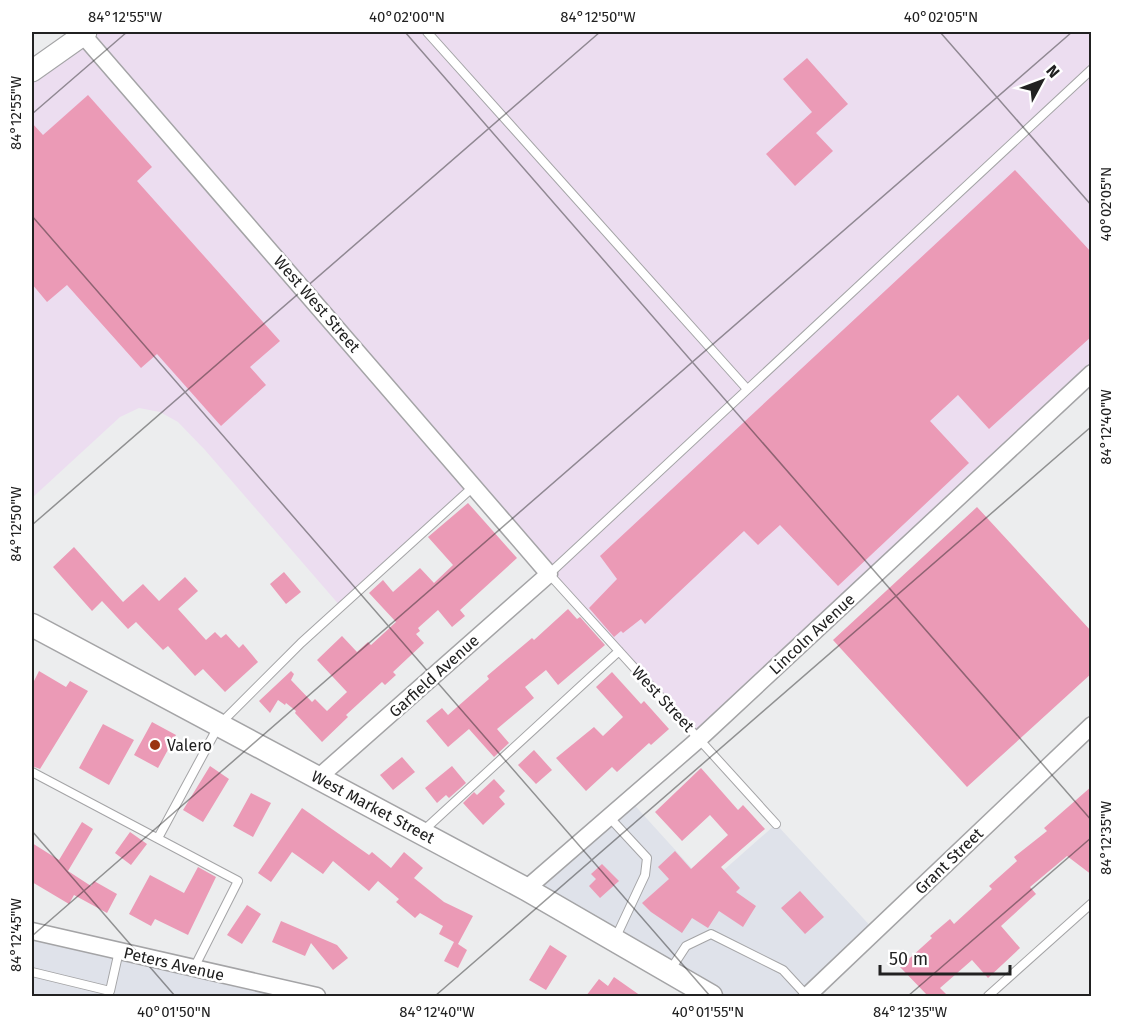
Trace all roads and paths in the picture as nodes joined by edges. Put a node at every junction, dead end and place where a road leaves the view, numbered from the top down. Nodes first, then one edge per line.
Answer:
1 (428, 32) edge
2 (85, 34) edge
3 (1092, 69) edge
4 (32, 71) edge
5 (1092, 373) edge
6 (747, 389) junction
7 (473, 487) junction
8 (549, 574) junction
9 (32, 625) edge
10 (619, 651) junction
11 (219, 725) junction
12 (1092, 725) edge
13 (699, 739) junction
14 (32, 771) edge
15 (319, 777) junction
16 (609, 817) junction
17 (776, 824) dead end
18 (422, 833) junction
19 (158, 838) junction
20 (526, 889) junction
21 (1092, 903) edge
22 (32, 931) edge
23 (615, 940) junction
24 (119, 951) junction
25 (194, 968) junction
26 (32, 972) edge
27 (669, 972) junction
28 (317, 996) edge
29 (711, 996) edge
30 (807, 996) edge
31 (988, 996) edge

1 - 6 lane
2 - 4 street
2 - 7 street, West West Street
3 - 6 lane
5 - 13 street, Lincoln Avenue
6 - 8 lane
7 - 8 street, West West Street
7 - 11 lane
8 - 10 lane, West Street
8 - 15 street, Garfield Avenue
9 - 11 main road, West Market Street
10 - 13 lane, West Street
10 - 18 lane
11 - 15 main road, West Market Street
11 - 19 lane
12 - 30 street, Grant Street
13 - 16 street, Lincoln Avenue
13 - 17 lane, West Street
14 - 19 lane
15 - 18 main road, West Market Street
16 - 20 street, Lincoln Avenue
16 - 23 lane
18 - 20 main road, West Market Street
19 - 25 lane
20 - 23 main road, West Market Street
21 - 31 lane
22 - 24 street, Peters Avenue
23 - 27 main road, West Market Street
24 - 25 street, Peters Avenue
24 - 26 lane
25 - 28 street, Peters Avenue
27 - 29 main road, West Market Street
27 - 30 lane

